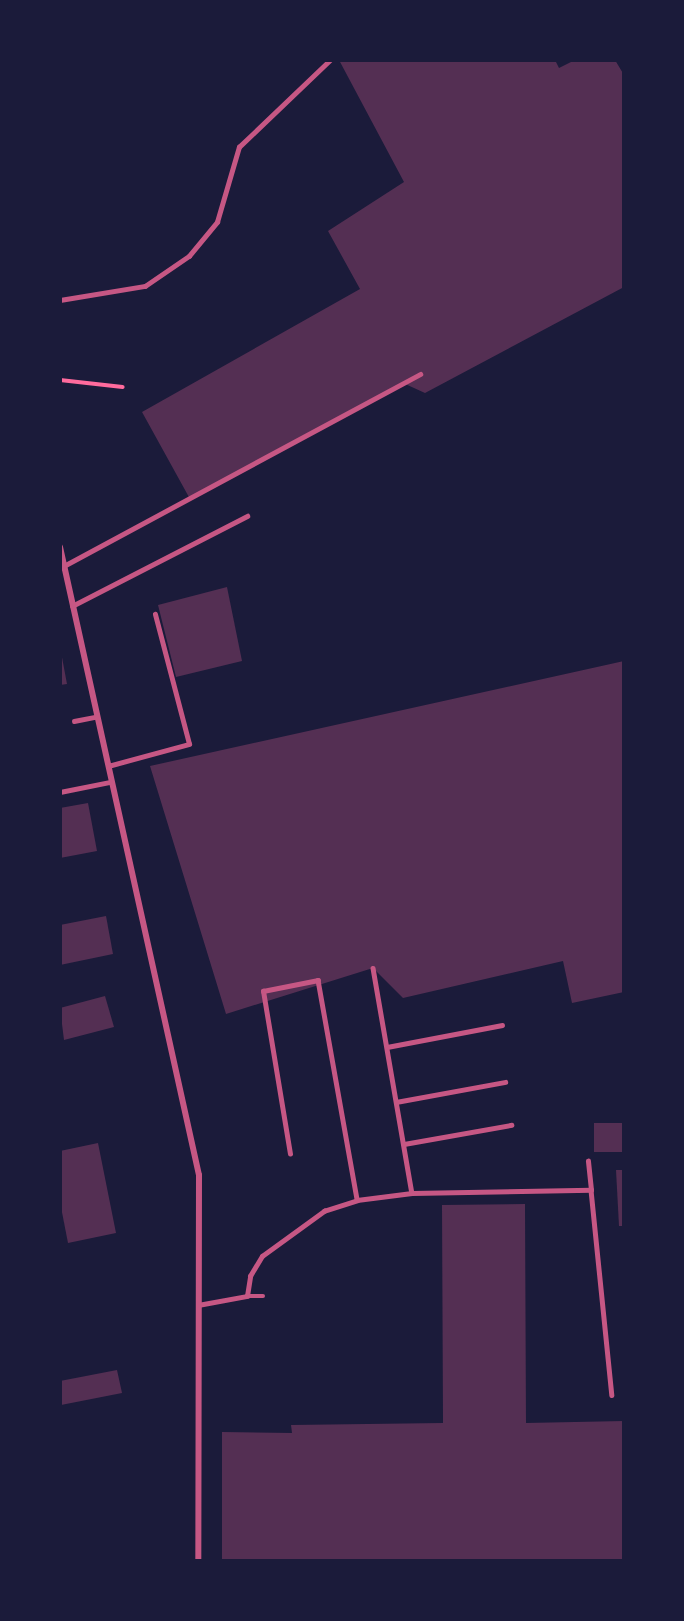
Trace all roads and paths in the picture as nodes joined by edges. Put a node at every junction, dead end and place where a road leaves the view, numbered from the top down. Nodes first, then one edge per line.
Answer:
1 (330, 60) edge
2 (60, 300) edge
3 (420, 374) dead end
4 (60, 380) edge
5 (123, 387) dead end
6 (247, 516) dead end
7 (60, 547) edge
8 (62, 568) edge
9 (72, 606) junction
10 (155, 614) dead end
11 (95, 717) junction
12 (74, 721) dead end
13 (106, 766) junction
14 (110, 782) junction
15 (60, 792) edge
16 (373, 968) dead end
17 (502, 1025) dead end
18 (387, 1047) junction
19 (505, 1082) dead end
20 (396, 1102) junction
21 (511, 1125) dead end
22 (404, 1144) junction
23 (290, 1154) dead end
24 (588, 1161) dead end
25 (591, 1190) junction
26 (412, 1193) junction
27 (357, 1200) junction
28 (247, 1296) junction
29 (264, 1296) dead end
30 (198, 1305) junction
31 (612, 1395) dead end
32 (198, 1561) edge

1 - 2 lane
3 - 8 lane
4 - 5 path
6 - 9 lane
7 - 8 street
8 - 9 street
9 - 11 street
10 - 13 lane
11 - 12 lane
11 - 13 street
13 - 14 street
14 - 15 lane
14 - 30 street
16 - 18 lane
17 - 18 lane
18 - 20 lane
19 - 20 lane
20 - 22 lane
21 - 22 lane
22 - 26 lane
23 - 27 lane
24 - 25 lane
25 - 26 lane
25 - 31 lane
26 - 27 lane
27 - 28 lane
28 - 29 lane
28 - 30 lane
30 - 32 street

